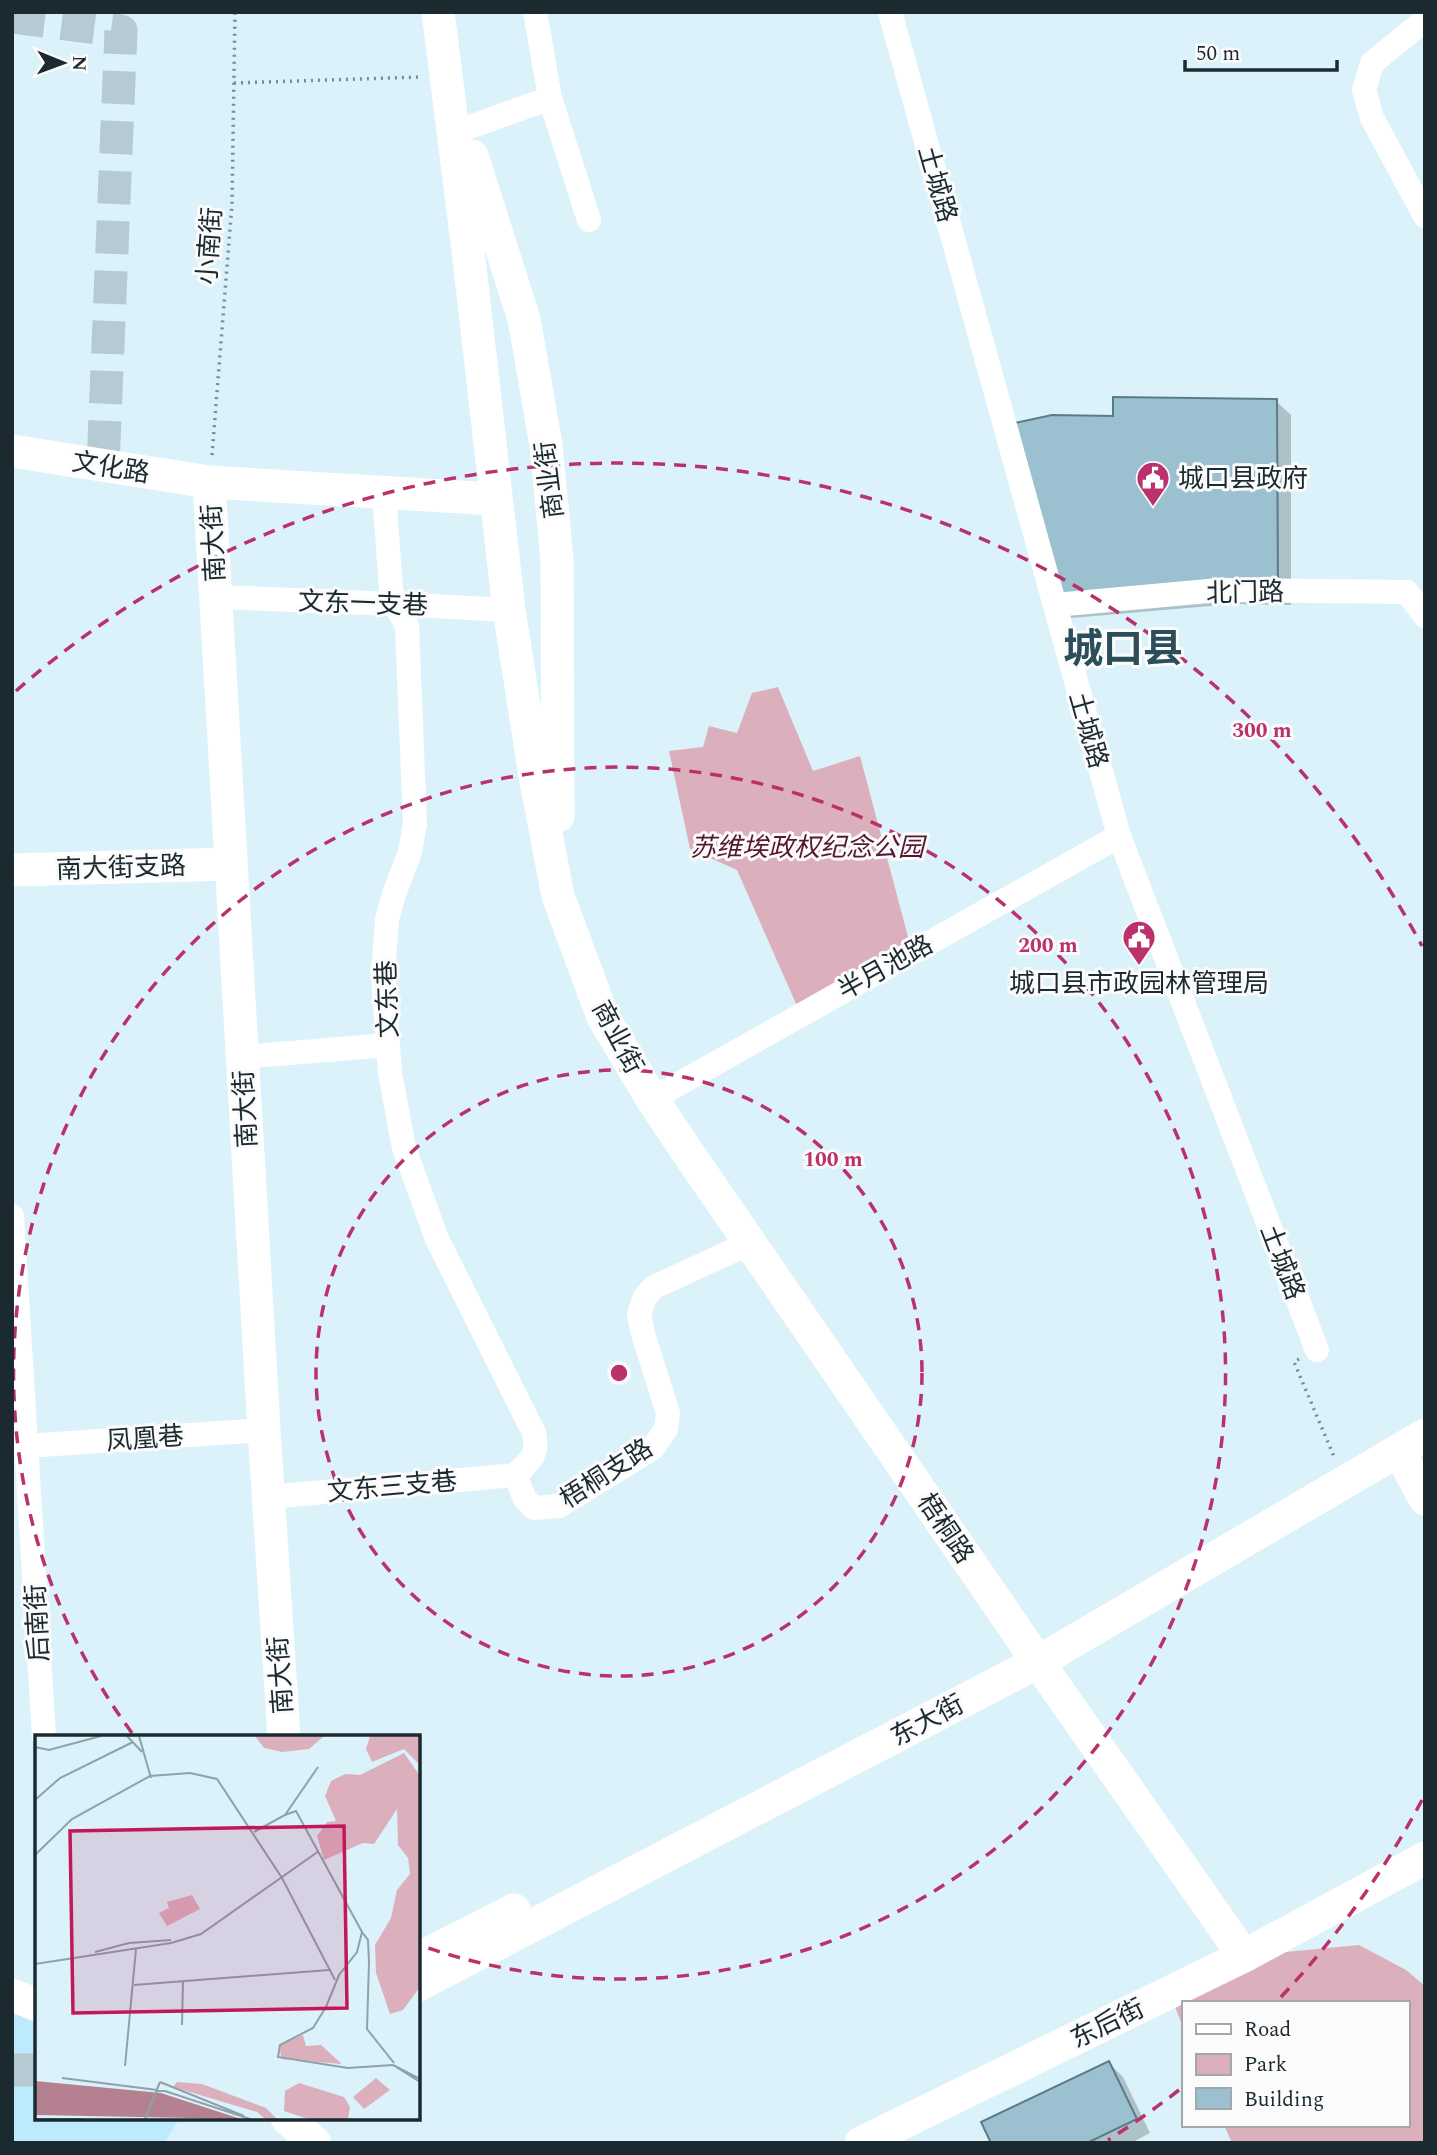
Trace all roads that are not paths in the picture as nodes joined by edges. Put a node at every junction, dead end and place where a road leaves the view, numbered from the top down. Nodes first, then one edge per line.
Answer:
1 (438, 12) edge
2 (535, 12) edge
3 (890, 12) edge
4 (1425, 20) edge
5 (447, 76) junction
6 (550, 98) junction
7 (464, 129) junction
8 (1425, 216) edge
9 (589, 220) dead end
10 (12, 451) edge
11 (209, 482) junction
12 (384, 493) junction
13 (495, 499) junction
14 (216, 597) junction
15 (395, 604) junction
16 (1055, 605) junction
17 (509, 610) junction
18 (1425, 616) edge
19 (1119, 836) junction
20 (231, 864) junction
21 (12, 870) edge
22 (558, 896) junction
23 (388, 1045) junction
24 (242, 1057) junction
25 (652, 1099) junction
26 (12, 1216) edge
27 (750, 1243) junction
28 (1317, 1350) road end
29 (1425, 1412) edge
30 (264, 1430) junction
31 (1412, 1443) edge
32 (26, 1446) junction
33 (514, 1475) junction
34 (269, 1497) junction
35 (1425, 1499) edge
36 (1032, 1655) junction
37 (44, 1735) edge
38 (285, 1735) edge
39 (1425, 1858) edge
40 (1244, 1956) junction
41 (420, 1958) edge
42 (420, 1985) edge
43 (12, 1995) edge
44 (35, 2004) edge
45 (861, 2143) edge

1 - 5 street, 商业街
2 - 6 street
3 - 16 street, 土城路
4 - 8 street
5 - 7 street, 商业街
5 - 13 street, 商业街
6 - 7 street
6 - 9 street
7 - 22 street, 商业街
10 - 11 street, 文化路
11 - 12 street, 文化路
11 - 14 street, 南大街
12 - 13 street, 文化路
12 - 15 street, 文东巷
13 - 17 street, 商业街
14 - 15 street, 文东一支巷
14 - 20 street, 南大街
15 - 17 street, 文东一支巷
15 - 23 street, 文东巷
16 - 18 street, 北门路
16 - 19 street, 土城路
17 - 22 street, 商业街
19 - 25 street, 半月池路
19 - 28 street, 土城路
20 - 21 street, 南大街支路
20 - 24 street, 南大街
22 - 25 street, 商业街
23 - 24 street
23 - 33 street, 文东巷
24 - 30 street, 南大街
25 - 27 street, 梧桐路
26 - 32 street, 后南街
27 - 33 street, 梧桐支路
27 - 36 street, 梧桐路
29 - 36 street, 东大街
30 - 32 street, 凤凰巷
30 - 34 street, 南大街
31 - 35 street
31 - 36 street, 东大街
32 - 37 street, 后南街
33 - 34 street, 文东三支巷
34 - 38 street, 南大街
36 - 40 street, 梧桐路
36 - 41 street, 东大街
36 - 42 street, 东大街
39 - 40 street, 东后街
40 - 45 street, 东后街
43 - 44 street

